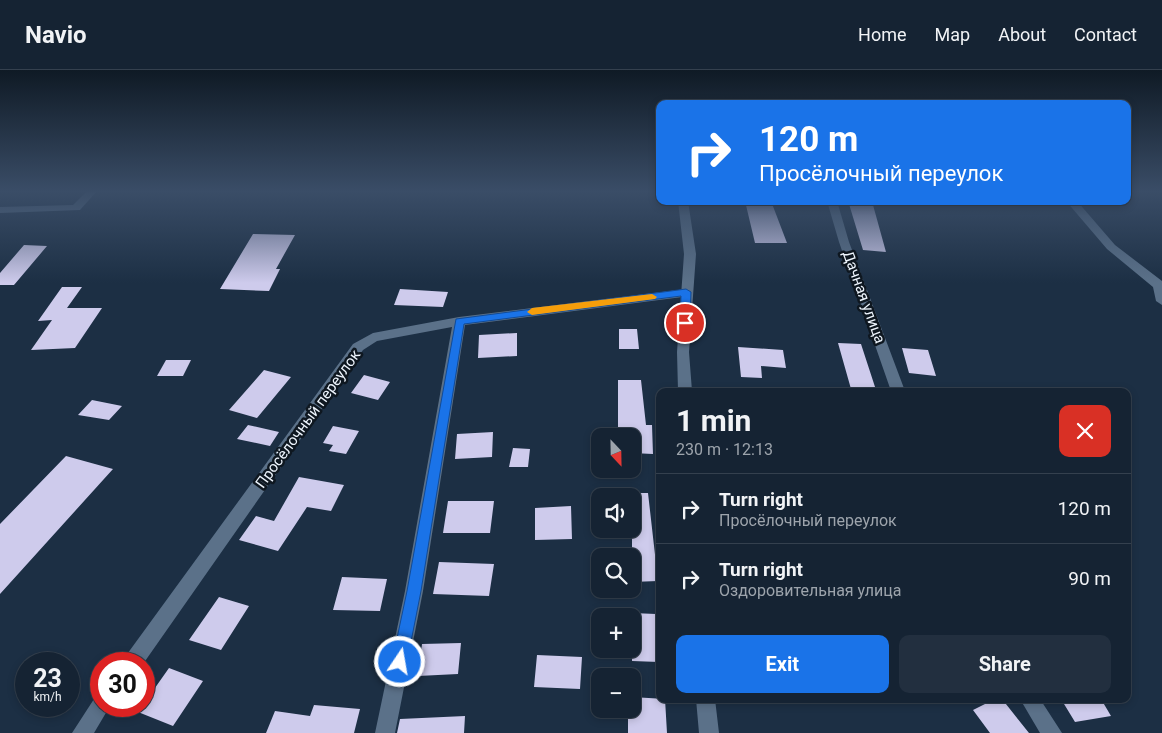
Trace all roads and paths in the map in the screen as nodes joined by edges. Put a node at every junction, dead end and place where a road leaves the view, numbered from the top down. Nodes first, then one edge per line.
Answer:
1 (686, 222) edge
2 (838, 222) edge
3 (1090, 222) edge
4 (1160, 285) edge
5 (686, 292) junction
6 (1162, 301) edge
7 (459, 321) junction
8 (685, 388) edge
9 (897, 388) edge
10 (141, 652) edge
11 (706, 703) edge
12 (1032, 703) edge
13 (93, 717) edge
14 (82, 733) edge
15 (385, 733) edge
16 (709, 733) edge
17 (1052, 733) edge

1 - 5 street
2 - 9 street, Дачная улица
3 - 4 street
4 - 6 street
5 - 7 street, Просёлочный переулок
5 - 8 street
7 - 10 street, Просёлочный переулок
7 - 15 street
11 - 16 street
12 - 17 street
13 - 14 street

